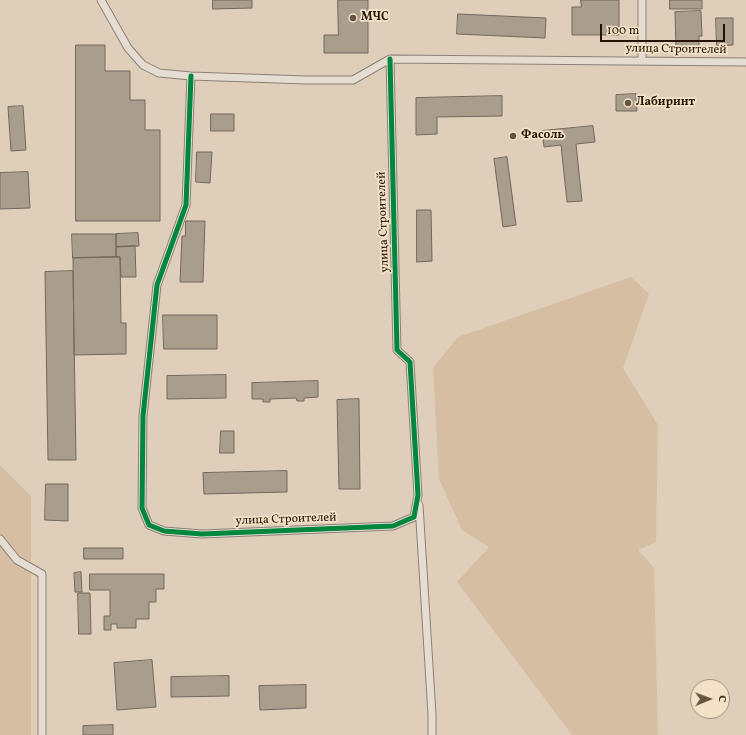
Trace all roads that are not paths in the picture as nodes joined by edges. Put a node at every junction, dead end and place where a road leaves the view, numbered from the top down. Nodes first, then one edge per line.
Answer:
1 (101, 0) edge
2 (642, 0) edge
3 (390, 59) junction
4 (642, 61) junction
5 (746, 62) edge
6 (191, 76) junction
7 (418, 495) junction
8 (0, 539) edge
9 (42, 735) edge
10 (432, 735) edge

1 - 6 street
2 - 4 street
3 - 4 street, улица Строителей
3 - 6 street
3 - 7 street, улица Строителей
4 - 5 street, улица Строителей
6 - 7 street, улица Строителей
7 - 10 street
8 - 9 street

